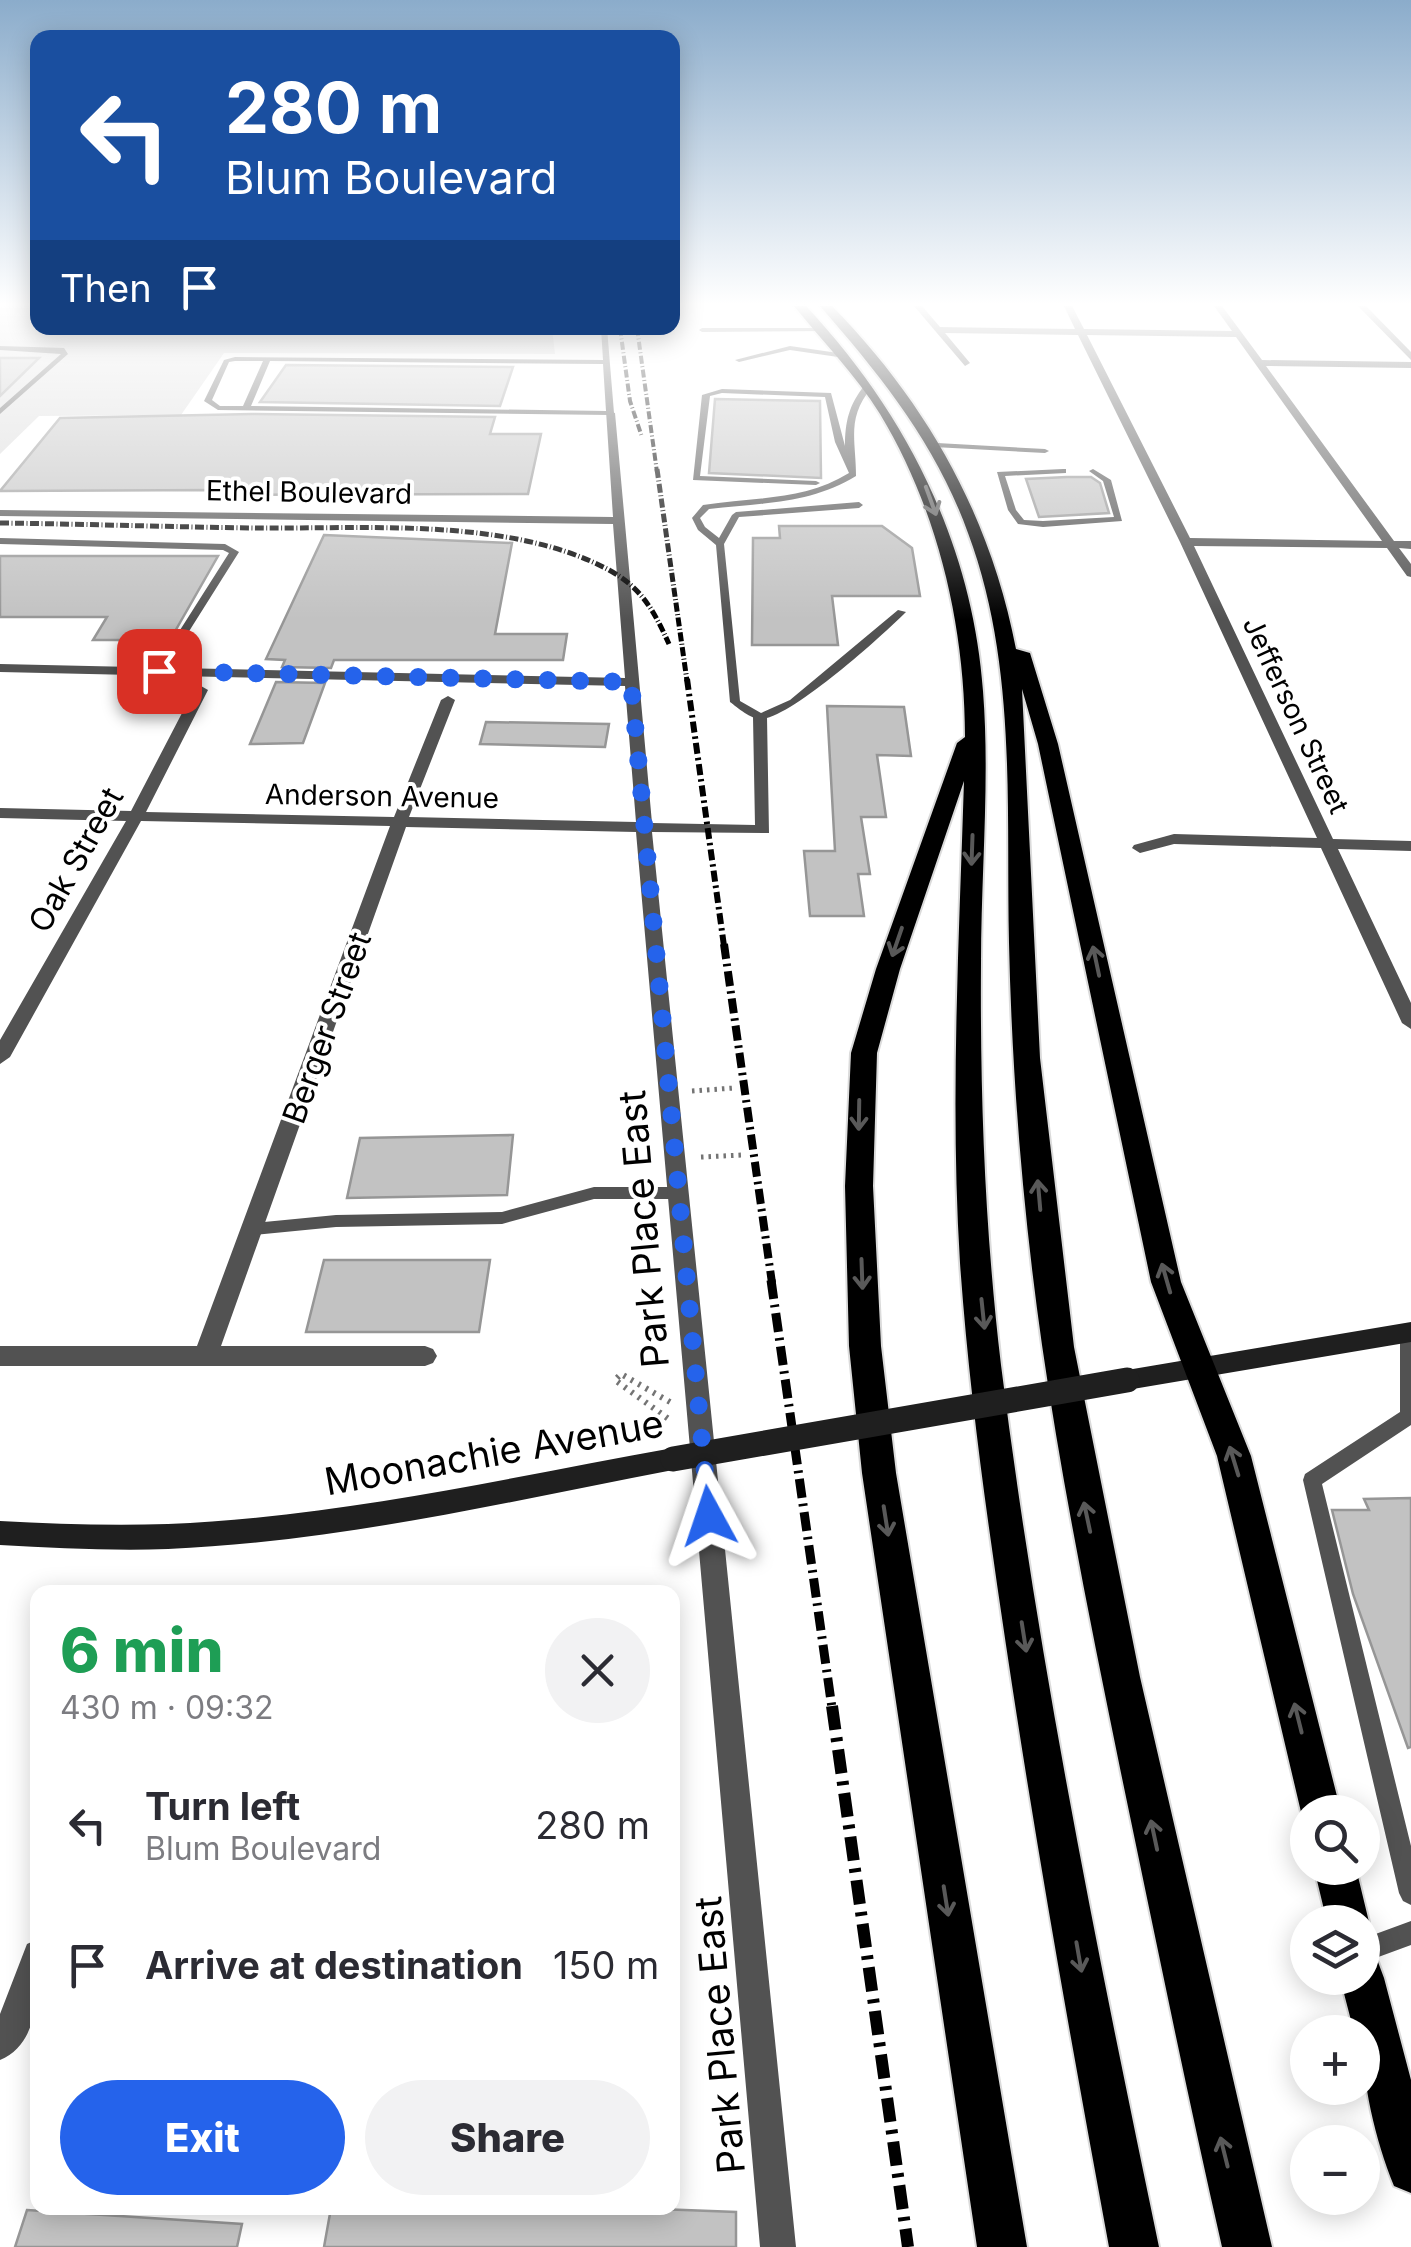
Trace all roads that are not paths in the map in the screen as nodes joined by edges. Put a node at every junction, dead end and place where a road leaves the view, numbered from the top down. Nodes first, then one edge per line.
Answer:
1 (506, 411) edge
2 (704, 411) edge
3 (832, 411) edge
4 (853, 411) edge
5 (884, 411) edge
6 (912, 411) edge
7 (1120, 411) edge
8 (1293, 411) edge
9 (610, 412) joint
10 (937, 445) junction
11 (1044, 450) dead end
12 (851, 465) junction
13 (1063, 471) dead end
14 (1093, 471) dead end
15 (816, 483) dead end
16 (859, 505) dead end
17 (0, 513) edge
18 (616, 521) junction
19 (0, 540) edge
20 (1186, 542) junction
21 (720, 544) junction
22 (1390, 544) junction
23 (1411, 545) edge
24 (990, 572) junction
25 (1411, 574) edge
26 (901, 612) dead end
27 (0, 668) edge
28 (159, 671) junction
29 (631, 682) junction
30 (202, 690) dead end
31 (448, 700) dead end
32 (760, 716) junction
33 (975, 718) junction
34 (0, 813) edge
35 (135, 818) junction
36 (403, 821) junction
37 (644, 827) junction
38 (1330, 844) junction
39 (1411, 846) edge
40 (1140, 848) dead end
41 (1411, 1023) edge
42 (0, 1057) edge
43 (678, 1192) junction
44 (253, 1229) junction
45 (1410, 1332) edge
46 (0, 1356) edge
47 (425, 1356) dead end
48 (206, 1357) junction
49 (1200, 1369) junction
50 (872, 1425) junction
51 (0, 1533) edge
52 (1317, 1795) edge
53 (1411, 1893) edge
54 (1411, 1933) edge
55 (1380, 1944) edge
56 (30, 1980) edge
57 (1366, 1995) edge
58 (0, 2044) edge
59 (1411, 2169) edge
60 (778, 2247) edge
61 (1002, 2247) edge
62 (1134, 2247) edge
63 (1247, 2247) edge

1 - 9 lane
2 - 15 lane
3 - 12 lane
4 - 12 lane
5 -> 33 highway
6 - 10 highway
7 - 20 street, Jefferson Street
8 - 22 street
9 - 18 street, Park Place East
10 - 11 lane
10 - 24 highway
12 - 21 lane
13 - 14 lane
16 - 21 lane
17 - 18 street, Ethel Boulevard
18 - 29 street, Park Place East
19 - 28 lane
20 - 22 street
20 - 38 street, Jefferson Street
21 - 32 lane
22 - 23 street
22 - 25 street
49 -> 24 highway
63 -> 24 highway
26 - 32 lane
27 - 28 street
28 - 29 street
29 - 37 street, Park Place East
30 - 35 street, Oak Street
31 - 36 street, Berger Street
32 - 37 street, Anderson Avenue
33 -> 50 highway
33 -> 62 highway
34 - 35 street, Anderson Avenue
35 - 36 street, Anderson Avenue
35 - 42 street, Oak Street
36 - 37 street, Anderson Avenue
36 - 44 street, Berger Street
37 - 43 street, Park Place East
38 - 39 street
38 - 40 street
38 - 41 street, Jefferson Street
43 - 44 lane
43 - 60 street, Park Place East
44 - 48 street, Berger Street
45 - 49 main road, Moonachie Avenue
45 - 53 lane
46 - 48 street
47 - 48 street
49 - 50 main road, Moonachie Avenue, bridge
52 -> 49 highway
50 - 51 main road, Moonachie Avenue, bridge
50 -> 61 highway
54 - 55 lane
56 - 58 street
57 - 59 highway

